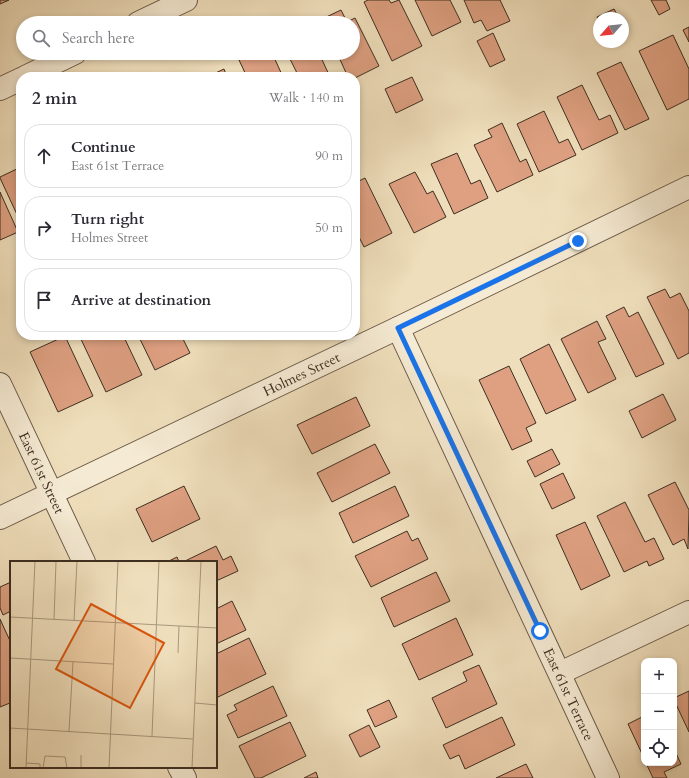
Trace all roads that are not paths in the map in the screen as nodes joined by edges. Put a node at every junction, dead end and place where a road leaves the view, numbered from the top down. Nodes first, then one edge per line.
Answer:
1 (186, 0) edge
2 (153, 16) edge
3 (60, 60) edge
4 (35, 72) edge
5 (16, 81) edge
6 (0, 89) edge
7 (689, 187) edge
8 (398, 328) junction
9 (0, 384) edge
10 (51, 493) junction
11 (0, 518) edge
12 (84, 561) edge
13 (689, 612) edge
14 (560, 673) junction
15 (179, 768) edge
16 (184, 778) edge
17 (608, 778) edge

1 - 2 street
3 - 4 street
5 - 6 street
7 - 8 street, Holmes Street
8 - 10 street, Holmes Street
8 - 14 street, East 61st Terrace
9 - 10 street, East 61st Street
10 - 11 street, Holmes Street
10 - 12 street, East 61st Street
13 - 14 street
14 - 17 street, East 61st Terrace
15 - 16 street

